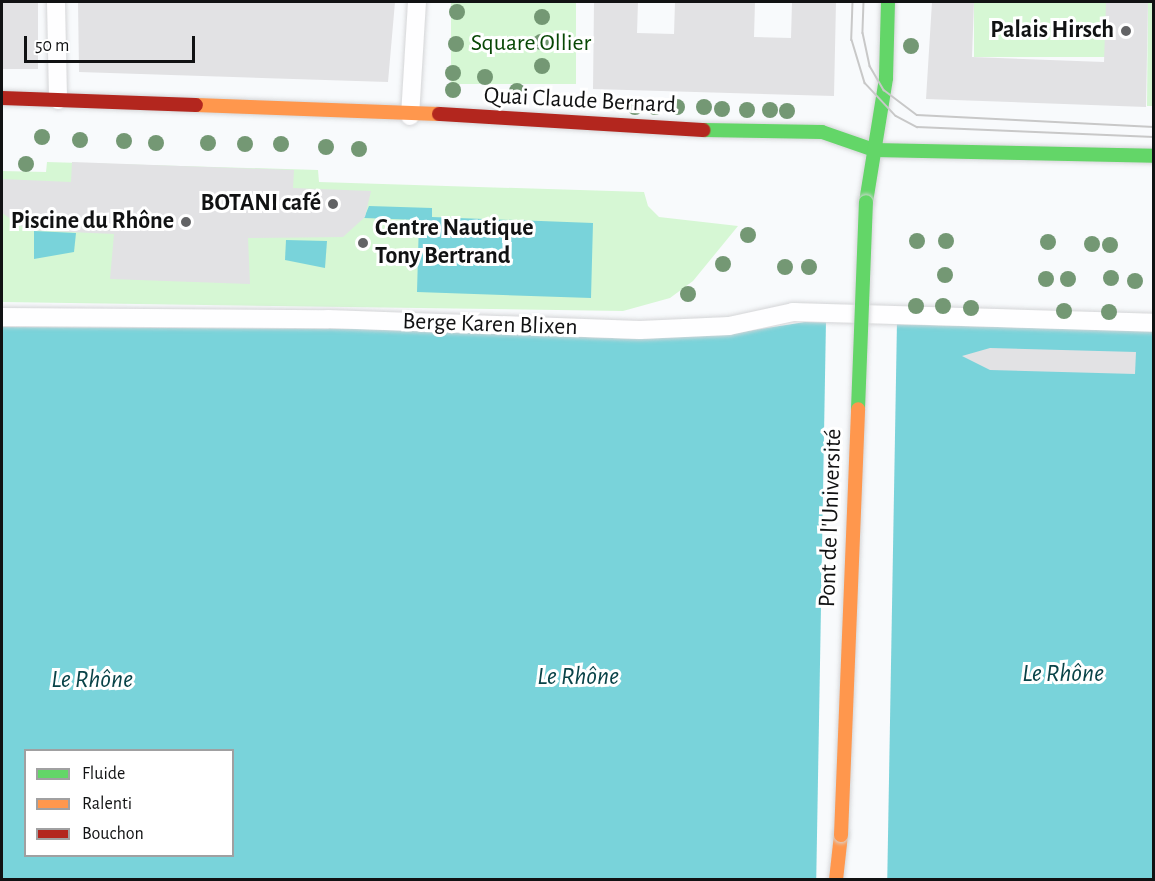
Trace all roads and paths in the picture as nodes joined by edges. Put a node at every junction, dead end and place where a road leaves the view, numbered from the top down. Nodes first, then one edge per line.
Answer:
1 (56, 2) edge
2 (417, 2) edge
3 (888, 2) edge
4 (2, 98) edge
5 (58, 100) junction
6 (410, 116) junction
7 (874, 150) junction
8 (1154, 156) edge
9 (2, 317) edge
10 (1154, 323) edge
11 (841, 835) junction
12 (836, 879) edge
13 (842, 879) edge

1 - 5 street
2 - 6 street
3 - 7 main road, Pont de l'Université
4 - 5 main road, Quai Claude Bernard
5 - 6 main road, Quai Claude Bernard
6 - 7 main road, Quai Claude Bernard
7 - 8 main road, Quai Claude Bernard
7 - 11 main road, Pont de l'Université, bridge
9 - 10 street, Berge Karen Blixen
11 - 12 main road, Pont de l'Université
11 - 13 main road, Pont de l'Université

